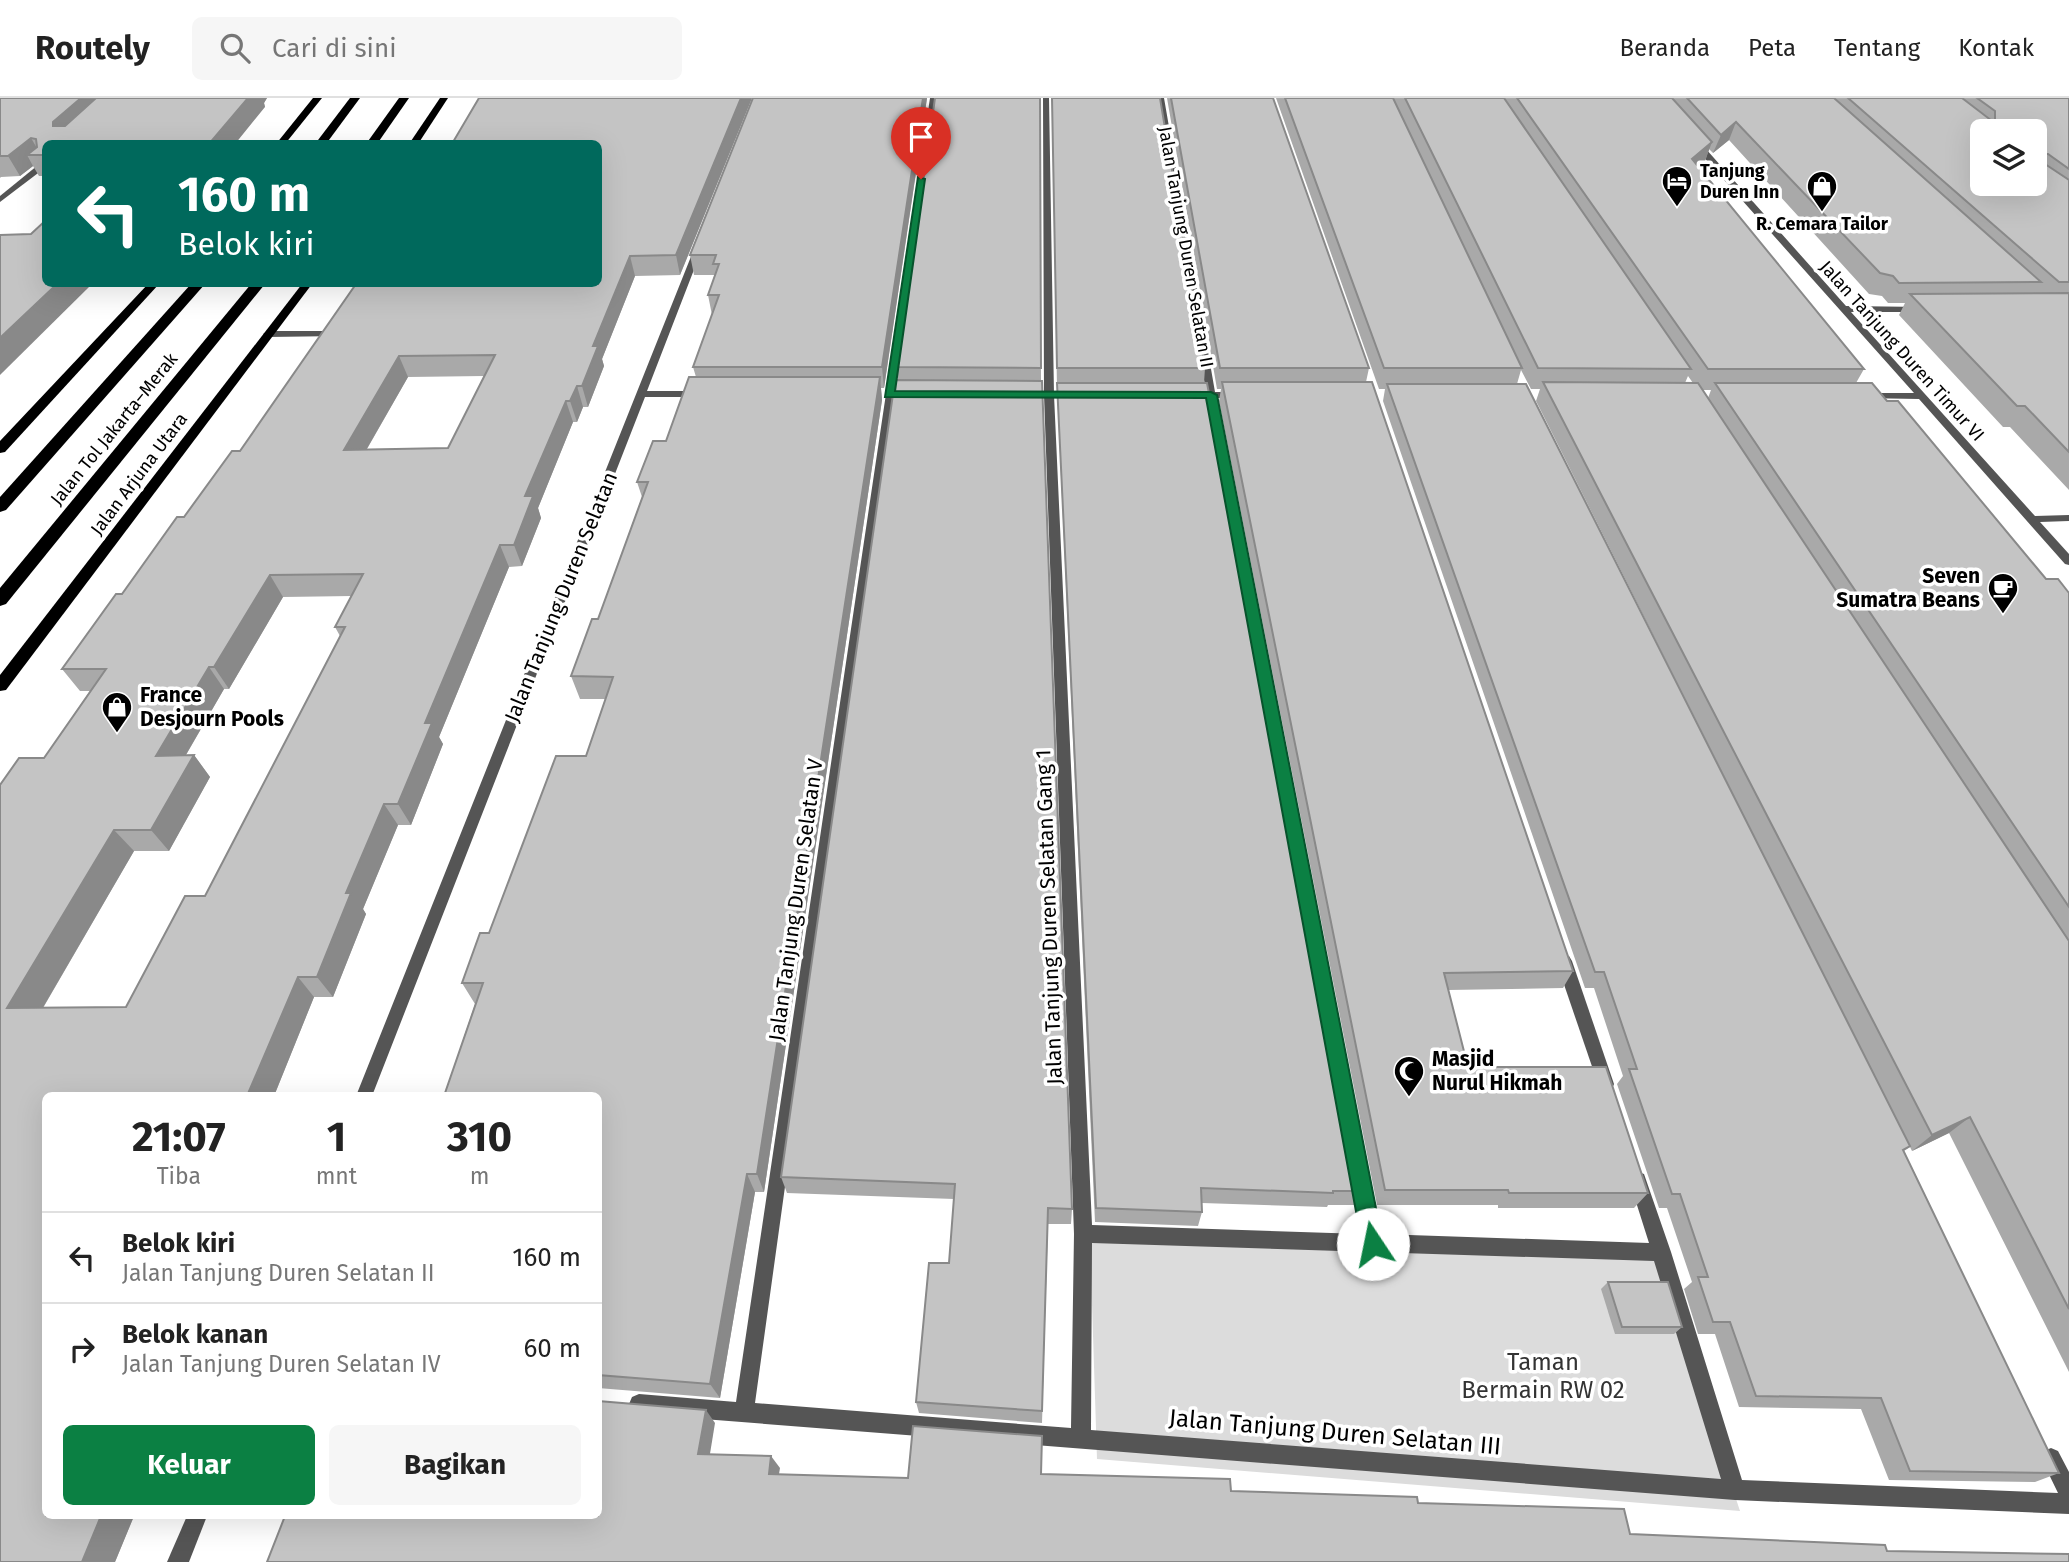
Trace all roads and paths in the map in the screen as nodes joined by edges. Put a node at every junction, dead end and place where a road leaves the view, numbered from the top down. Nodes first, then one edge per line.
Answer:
1 (317, 98) edge
2 (355, 98) edge
3 (404, 98) edge
4 (444, 98) edge
5 (933, 98) edge
6 (1046, 98) edge
7 (1161, 98) edge
8 (1683, 128) edge
9 (283, 140) edge
10 (323, 140) edge
11 (374, 140) edge
12 (416, 140) edge
13 (42, 166) edge
14 (0, 200) edge
15 (701, 240) edge
16 (151, 287) edge
17 (195, 287) edge
18 (256, 287) edge
19 (305, 287) edge
20 (1844, 309) junction
21 (1926, 309) edge
22 (268, 334) junction
23 (338, 334) edge
24 (641, 394) junction
25 (709, 394) edge
26 (1184, 395) edge
27 (1211, 395) junction
28 (1252, 395) edge
29 (1856, 396) edge
30 (1921, 396) junction
31 (0, 449) edge
32 (0, 507) edge
33 (2069, 518) edge
34 (2032, 519) junction
35 (2069, 561) edge
36 (0, 600) edge
37 (0, 686) edge
38 (1560, 948) edge
39 (366, 1092) edge
40 (1609, 1093) edge
41 (1631, 1160) edge
42 (1083, 1234) junction
43 (1373, 1244) junction
44 (1662, 1252) junction
45 (625, 1403) edge
46 (744, 1412) junction
47 (1081, 1438) junction
48 (2044, 1444) edge
49 (1735, 1490) junction
50 (2069, 1493) edge
51 (2069, 1504) edge
52 (196, 1519) edge
53 (178, 1562) edge

1 - 9 main road
2 - 10 highway
3 - 11 highway
4 - 12 main road
5 - 46 street, Jalan Tanjung Duren Selatan V
6 - 42 street, Jalan Tanjung Duren Selatan Gang 1
7 - 27 street, Jalan Tanjung Duren Selatan II
8 - 20 street, Jalan Tanjung Duren Timur VI
13 - 14 street
15 - 24 street, Jalan Tanjung Duren Selatan
16 - 31 main road
17 - 32 highway, Jalan Tol Jakarta–Merak
18 - 36 highway, Jalan Tol Jakarta–Merak
19 - 22 main road, Jalan Arjuna Utara
20 - 21 street
20 - 30 street, Jalan Tanjung Duren Timur VI
22 - 23 street
22 - 37 main road, Jalan Arjuna Utara
24 - 25 street
24 - 39 street, Jalan Tanjung Duren Selatan
26 - 27 street, Jalan Tanjung Duren Selatan II
27 - 28 street, Jalan Tanjung Duren Selatan II
27 - 43 street
29 - 30 street
30 - 34 street, Jalan Tanjung Duren Timur VI
33 - 34 street
34 - 35 street, Jalan Tanjung Duren Timur VI
38 - 40 street
41 - 44 street
42 - 43 street
42 - 47 street, Jalan Tanjung Duren Selatan Gang 1
43 - 44 street
44 - 49 street
45 - 46 street, Jalan Tanjung Duren Selatan III
46 - 47 street, Jalan Tanjung Duren Selatan III
47 - 49 street, Jalan Tanjung Duren Selatan III
48 - 50 street
49 - 51 street, Jalan Tanjung Duren Selatan III
52 - 53 street

